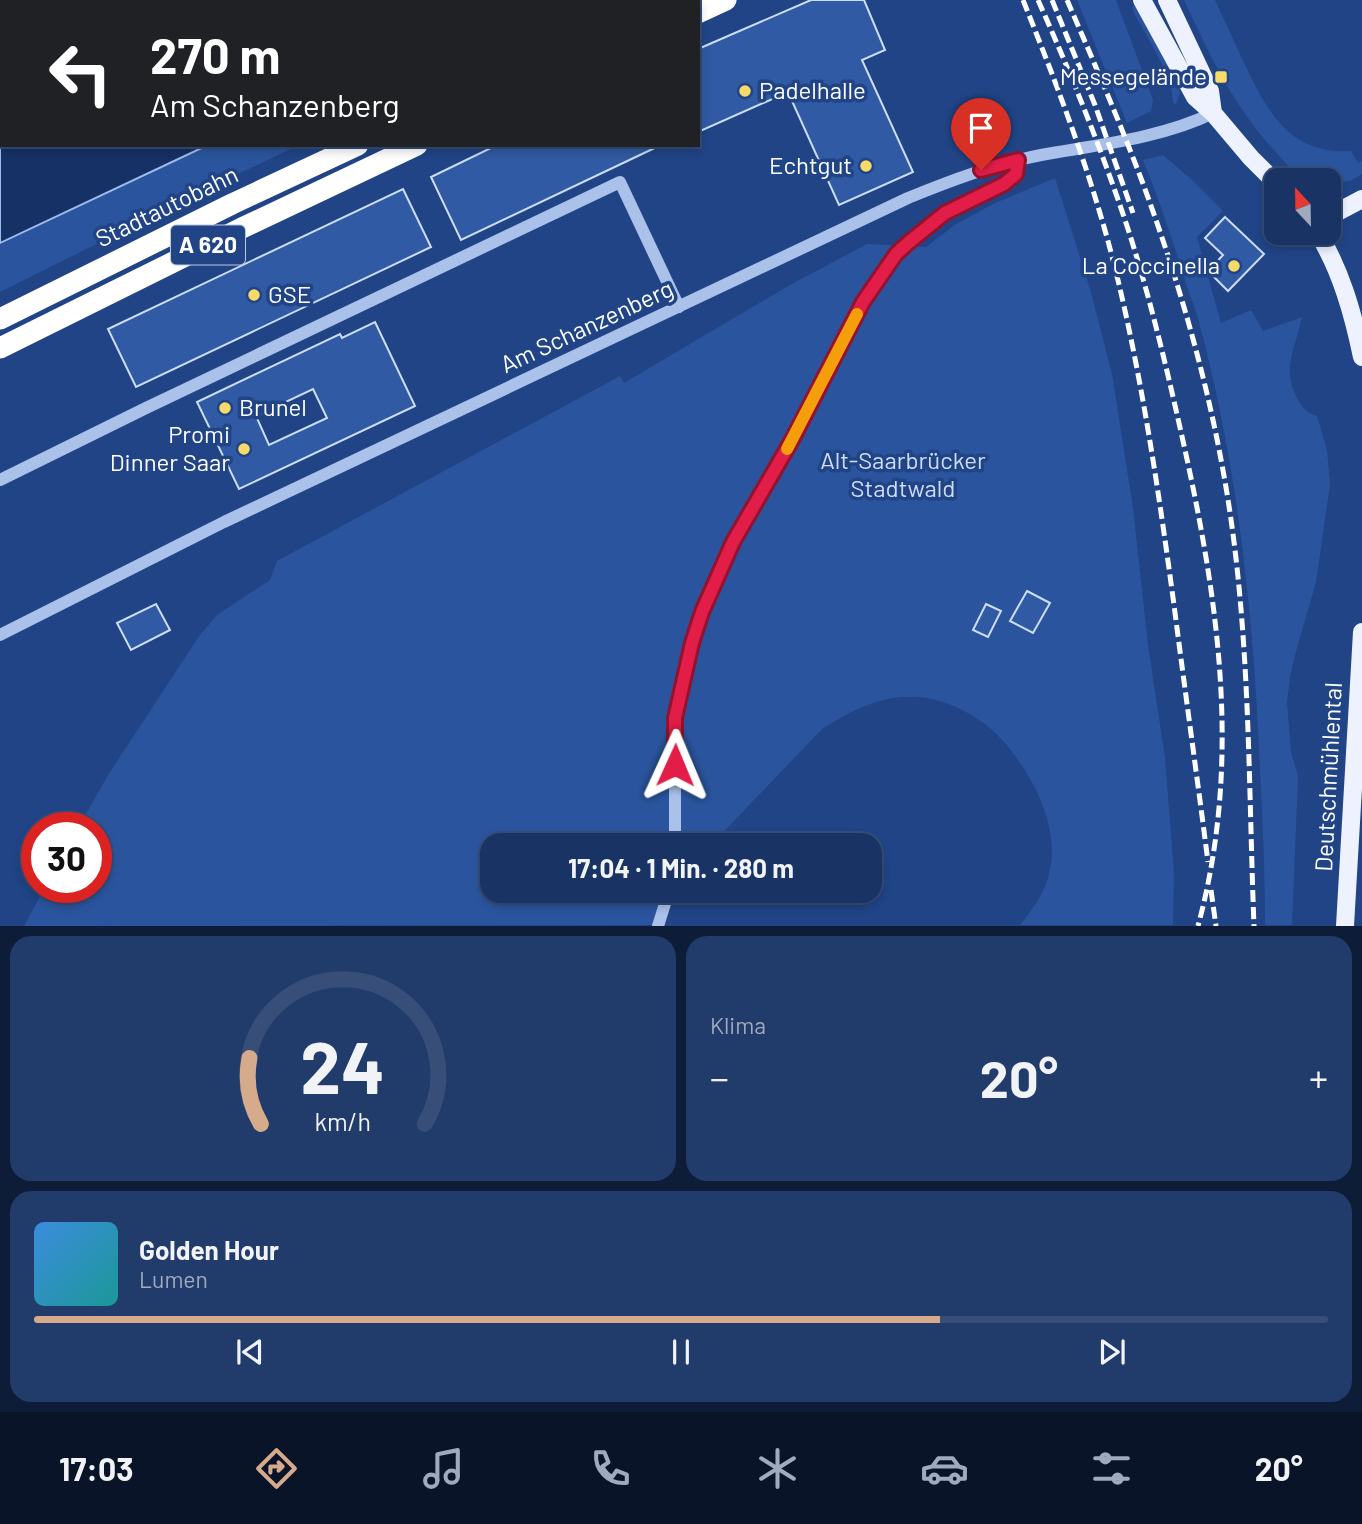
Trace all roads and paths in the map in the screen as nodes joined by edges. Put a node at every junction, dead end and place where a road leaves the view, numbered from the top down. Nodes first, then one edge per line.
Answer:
1 (726, 0) edge
2 (1142, 0) edge
3 (1167, 0) edge
4 (700, 12) edge
5 (1213, 113) junction
6 (354, 147) edge
7 (413, 147) edge
8 (1018, 160) junction
9 (1264, 171) edge
10 (1362, 199) edge
11 (1341, 210) edge
12 (1324, 245) edge
13 (679, 306) junction
14 (0, 319) edge
15 (0, 348) edge
16 (1362, 357) edge
17 (0, 480) edge
18 (1362, 632) edge
19 (0, 635) edge
20 (675, 833) edge
21 (665, 903) edge
22 (658, 926) edge
23 (1345, 926) edge

1 - 4 highway
2 - 5 main road
3 - 5 main road
5 - 8 street, Am Schanzenberg
5 - 9 main road
6 - 14 highway, Stadtautobahn / A 620
7 - 15 highway, A 620
8 - 13 street, Am Schanzenberg
8 - 20 street
10 - 11 main road
12 - 16 main road
13 - 17 street
13 - 19 street, Am Schanzenberg
18 - 23 main road, Deutschmühlental
21 - 22 street

